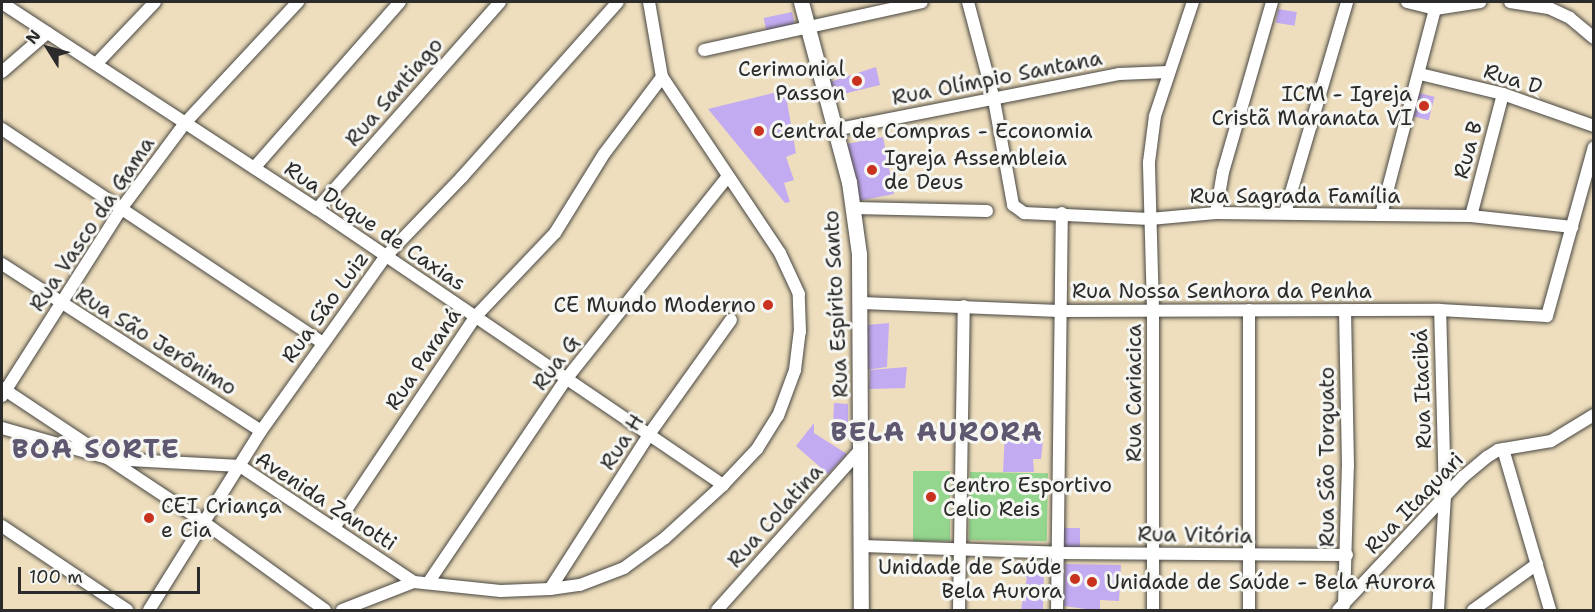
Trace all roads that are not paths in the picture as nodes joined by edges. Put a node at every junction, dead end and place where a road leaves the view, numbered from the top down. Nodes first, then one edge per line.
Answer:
1 (155, 2) edge
2 (298, 2) edge
3 (400, 2) edge
4 (500, 2) edge
5 (618, 2) edge
6 (649, 2) edge
7 (801, 2) edge
8 (922, 2) edge
9 (968, 2) edge
10 (1193, 2) edge
11 (1272, 2) edge
12 (1347, 2) edge
13 (1407, 2) edge
14 (1480, 2) edge
15 (1510, 2) edge
16 (2, 3) edge
17 (1436, 9) junction
18 (806, 27) junction
19 (46, 33) junction
20 (1593, 38) edge
21 (704, 50) dead end
22 (97, 63) junction
23 (2, 72) edge
24 (1168, 72) junction
25 (1420, 74) junction
26 (662, 76) junction
27 (1503, 94) junction
28 (994, 100) junction
29 (185, 123) junction
30 (1593, 126) edge
31 (2, 129) edge
32 (834, 130) junction
33 (1593, 147) edge
34 (254, 168) junction
35 (728, 176) junction
36 (855, 208) junction
37 (120, 209) junction
38 (317, 209) junction
39 (987, 211) dead end
40 (1062, 213) junction
41 (1216, 213) junction
42 (1285, 213) junction
43 (1381, 215) junction
44 (1471, 216) junction
45 (1150, 219) junction
46 (1572, 228) junction
47 (386, 256) junction
48 (2, 264) edge
49 (862, 303) junction
50 (61, 304) junction
51 (964, 306) junction
52 (1153, 309) junction
53 (1059, 310) junction
54 (1249, 310) junction
55 (1345, 310) junction
56 (1440, 310) junction
57 (475, 317) junction
58 (731, 320) dead end
59 (323, 343) junction
60 (567, 378) junction
61 (3, 391) edge
62 (1593, 415) edge
63 (2, 428) edge
64 (261, 431) junction
65 (650, 434) junction
66 (863, 447) junction
67 (1503, 449) junction
68 (111, 459) junction
69 (240, 466) junction
70 (723, 485) junction
71 (1445, 496) junction
72 (205, 523) junction
73 (2, 526) edge
74 (334, 528) junction
75 (863, 546) junction
76 (961, 548) junction
77 (1059, 553) junction
78 (1155, 554) junction
79 (1347, 555) junction
80 (1251, 556) junction
81 (1537, 564) junction
82 (414, 582) junction
83 (428, 583) junction
84 (550, 589) junction
85 (1341, 608) edge
86 (127, 610) edge
87 (149, 610) edge
88 (325, 610) edge
89 (342, 610) edge
90 (717, 610) edge
91 (861, 610) edge
92 (959, 610) edge
93 (1057, 610) edge
94 (1153, 610) edge
95 (1249, 610) edge
96 (1438, 610) edge
97 (1473, 610) edge
98 (1550, 610) edge

1 - 22 street
2 - 29 street, Rua Vasco da Gama
3 - 34 street
4 - 38 street, Rua Santiago
5 - 47 street, Rua São Luiz
6 - 26 street
7 - 18 street, Rua Espírito Santo
8 - 18 street
9 - 28 street
10 - 24 street, Rua Cariacica
11 - 41 street
12 - 42 street
13 - 17 street
14 - 17 street
15 - 20 street
16 - 19 street, Rua Duque de Caxias
17 - 25 street
18 - 21 street
18 - 32 street, Rua Espírito Santo
19 - 22 street, Rua Duque de Caxias
19 - 23 street
22 - 29 street, Rua Duque de Caxias
24 - 28 street, Rua Olímpio Santana
24 - 45 street, Rua Cariacica
25 - 27 street, Rua D
25 - 43 street
26 - 35 street
26 - 57 street, Rua Paraná
27 - 30 street, Rua D
27 - 44 street, Rua B
28 - 32 street, Rua Olímpio Santana
28 - 40 street, Rua Sagrada Família
29 - 34 street, Rua Duque de Caxias
29 - 37 street, Rua Vasco da Gama
31 - 37 street
32 - 36 street, Rua Espírito Santo
33 - 46 street
34 - 38 street, Rua Duque de Caxias
35 - 60 street, Rua G
35 - 70 street
36 - 39 street
36 - 49 street, Rua Espírito Santo
37 - 50 street, Rua Vasco da Gama
37 - 59 street
38 - 47 street, Rua Duque de Caxias
40 - 45 street, Rua Sagrada Família
40 - 53 street
41 - 42 street, Rua Sagrada Família
41 - 45 street, Rua Sagrada Família
42 - 43 street, Rua Sagrada Família
43 - 44 street, Rua Sagrada Família
44 - 46 street, Rua Sagrada Família
45 - 52 street, Rua Cariacica
46 - 56 street, Rua Nossa Senhora da Penha
47 - 57 street, Rua Duque de Caxias
47 - 59 street, Rua São Luiz
48 - 50 street, Rua São Jerônimo
49 - 51 street, Rua Nossa Senhora da Penha
49 - 66 street, Rua Espírito Santo
50 - 61 street, Rua Vasco da Gama
50 - 64 street, Rua São Jerônimo
51 - 53 street, Rua Nossa Senhora da Penha
51 - 76 street
52 - 53 street, Rua Nossa Senhora da Penha
52 - 54 street, Rua Nossa Senhora da Penha
52 - 78 street, Rua Cariacica
53 - 77 street
54 - 55 street, Rua Nossa Senhora da Penha
54 - 80 street
55 - 56 street, Rua Nossa Senhora da Penha
55 - 79 street, Rua São Torquato
56 - 71 street, Rua Itacibá
57 - 60 street, Rua Duque de Caxias
57 - 74 street, Rua Paraná
58 - 65 street, Rua H
59 - 64 street, Rua São Luiz
60 - 65 street, Rua Duque de Caxias
60 - 83 street, Rua G
61 - 68 street
62 - 67 street, Rua Itaquari
63 - 68 street, Avenida Zanotti
64 - 69 street, Rua São Luiz
65 - 70 street, Rua Duque de Caxias
65 - 84 street, Rua H
66 - 75 street, Rua Espírito Santo
66 - 90 street, Rua Colatina
67 - 71 street, Rua Itaquari
67 - 81 street
68 - 69 street, Avenida Zanotti
68 - 72 street
69 - 72 street, Rua São Luiz
69 - 74 street, Avenida Zanotti
70 - 84 street
71 - 85 street, Rua Itaquari
71 - 96 street, Rua Itacibá
72 - 87 street, Rua São Luiz
72 - 88 street
73 - 86 street
74 - 82 street, Avenida Zanotti
75 - 76 street, Rua Vitória
75 - 91 street, Rua Espírito Santo
76 - 77 street, Rua Vitória
76 - 92 street
77 - 78 street, Rua Vitória
77 - 93 street
78 - 80 street, Rua Vitória
78 - 94 street, Rua Cariacica
79 - 80 street, Rua Vitória
79 - 85 street, Rua São Torquato
80 - 95 street
81 - 97 street
81 - 98 street
82 - 83 street
82 - 89 street
83 - 84 street

